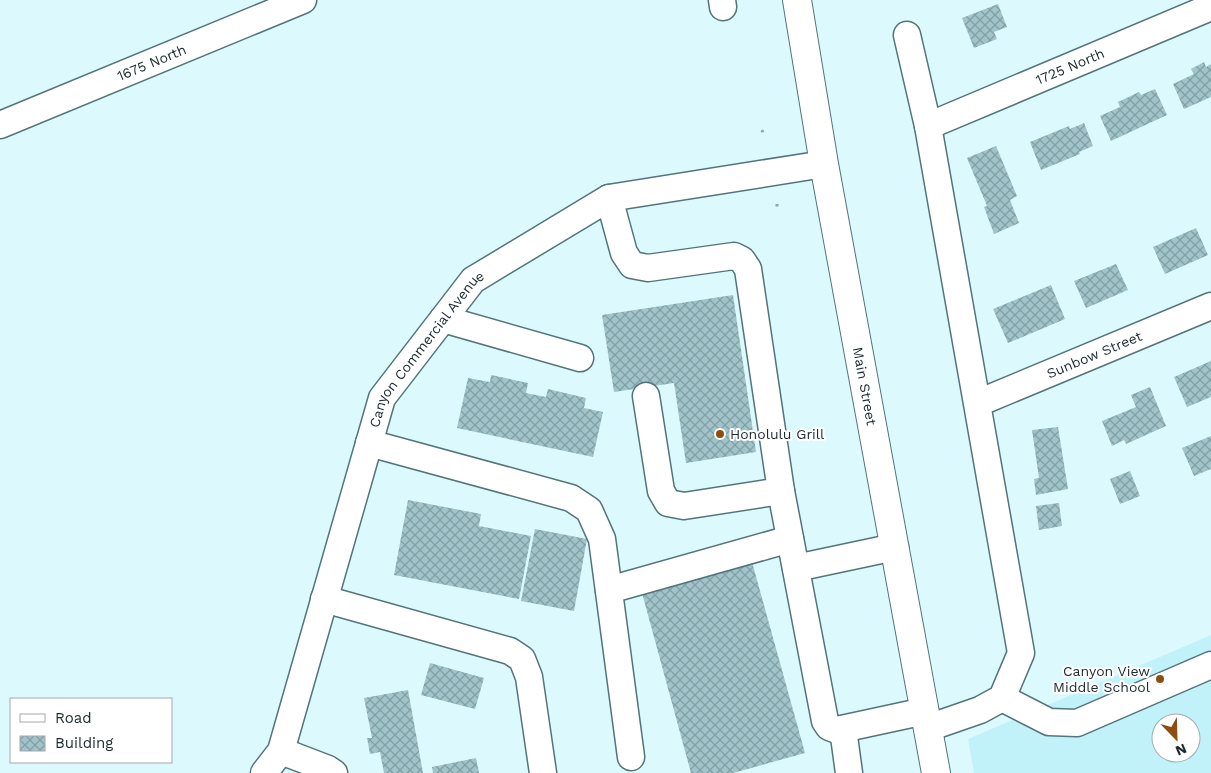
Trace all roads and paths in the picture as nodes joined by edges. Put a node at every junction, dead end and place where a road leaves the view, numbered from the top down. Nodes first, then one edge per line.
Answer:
1 (303, 0) edge
2 (797, 0) edge
3 (1211, 7) edge
4 (907, 35) dead end
5 (0, 125) edge
6 (928, 126) junction
7 (824, 164) junction
8 (609, 198) junction
9 (1211, 306) edge
10 (443, 319) junction
11 (580, 358) dead end
12 (646, 396) dead end
13 (978, 404) junction
14 (369, 443) junction
15 (781, 491) junction
16 (790, 539) junction
17 (894, 546) junction
18 (796, 568) junction
19 (608, 590) junction
20 (324, 599) junction
21 (1211, 665) edge
22 (1002, 698) junction
23 (926, 719) junction
24 (843, 728) junction
25 (280, 751) junction
26 (632, 757) dead end
27 (843, 772) edge
28 (264, 773) edge
29 (334, 773) edge
30 (543, 773) edge
31 (936, 773) edge

1 - 5 street, 1675 North
2 - 7 main road, Main Street
3 - 6 street, 1725 North
4 - 6 street
6 - 13 street
7 - 8 street, Canyon Commercial Avenue
7 - 17 main road, Main Street
8 - 10 street, Canyon Commercial Avenue
8 - 15 street
9 - 13 street, Sunbow Street
10 - 11 street
10 - 14 street, Canyon Commercial Avenue
12 - 15 street
13 - 22 street
14 - 19 street
14 - 20 street, Canyon Commercial Avenue
15 - 16 street
16 - 18 street
16 - 19 street
17 - 18 street
17 - 23 main road, Main Street
18 - 24 street
19 - 26 street
20 - 25 street, Canyon Commercial Avenue
20 - 30 street
21 - 22 street
22 - 23 street
23 - 24 street
23 - 31 main road, Main Street
24 - 27 street
25 - 28 street, Canyon Commercial Avenue
25 - 29 street

